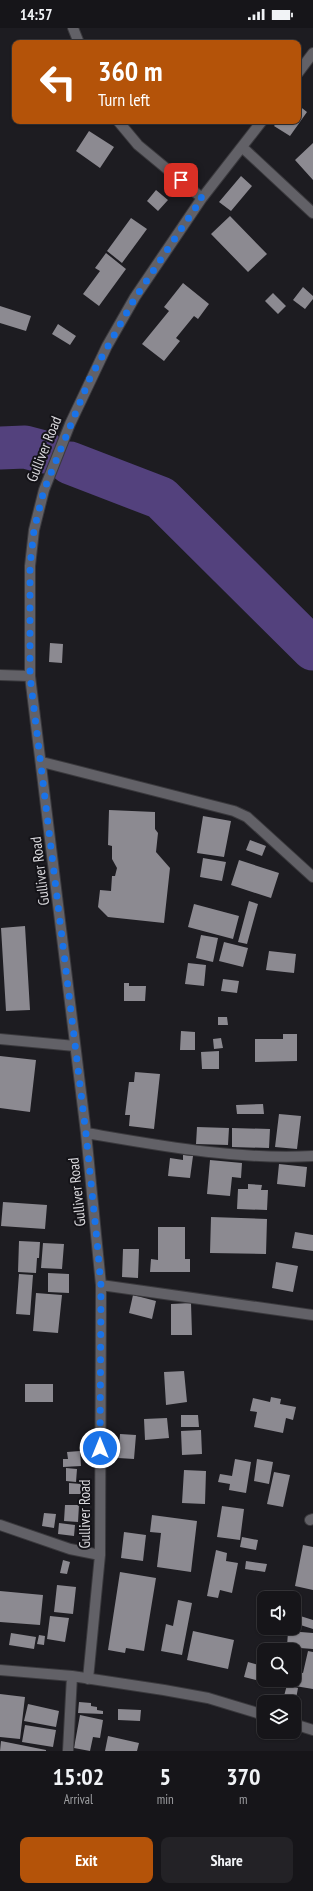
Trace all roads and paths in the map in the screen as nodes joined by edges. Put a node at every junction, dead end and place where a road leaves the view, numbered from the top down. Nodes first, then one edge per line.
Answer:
1 (73, 28) edge
2 (78, 40) edge
3 (313, 53) edge
4 (301, 69) edge
5 (120, 124) edge
6 (260, 124) edge
7 (242, 147) junction
8 (202, 198) junction
9 (313, 214) edge
10 (0, 675) edge
11 (30, 676) junction
12 (42, 762) junction
13 (313, 877) edge
14 (0, 1039) edge
15 (75, 1046) junction
16 (86, 1134) junction
17 (313, 1156) edge
18 (101, 1286) junction
19 (313, 1315) edge
20 (0, 1525) edge
21 (100, 1555) junction
22 (0, 1670) edge
23 (72, 1676) junction
24 (88, 1679) junction
25 (257, 1713) edge
26 (301, 1726) edge
27 (313, 1730) edge
28 (68, 1751) edge

1 - 2 street
3 - 4 street
5 - 8 street
6 - 7 street, Gulliver Road
7 - 8 street, Gulliver Road
7 - 9 street
8 - 11 street, Gulliver Road
10 - 11 street
11 - 12 street, Gulliver Road
12 - 13 street
12 - 15 street, Gulliver Road
14 - 15 street
15 - 16 street, Gulliver Road
16 - 17 street
16 - 18 street, Gulliver Road
18 - 19 street
18 - 21 street, Gulliver Road
20 - 21 street
21 - 24 street, Gulliver Road
22 - 23 street
23 - 24 street
23 - 28 street
24 - 25 street
26 - 27 street

